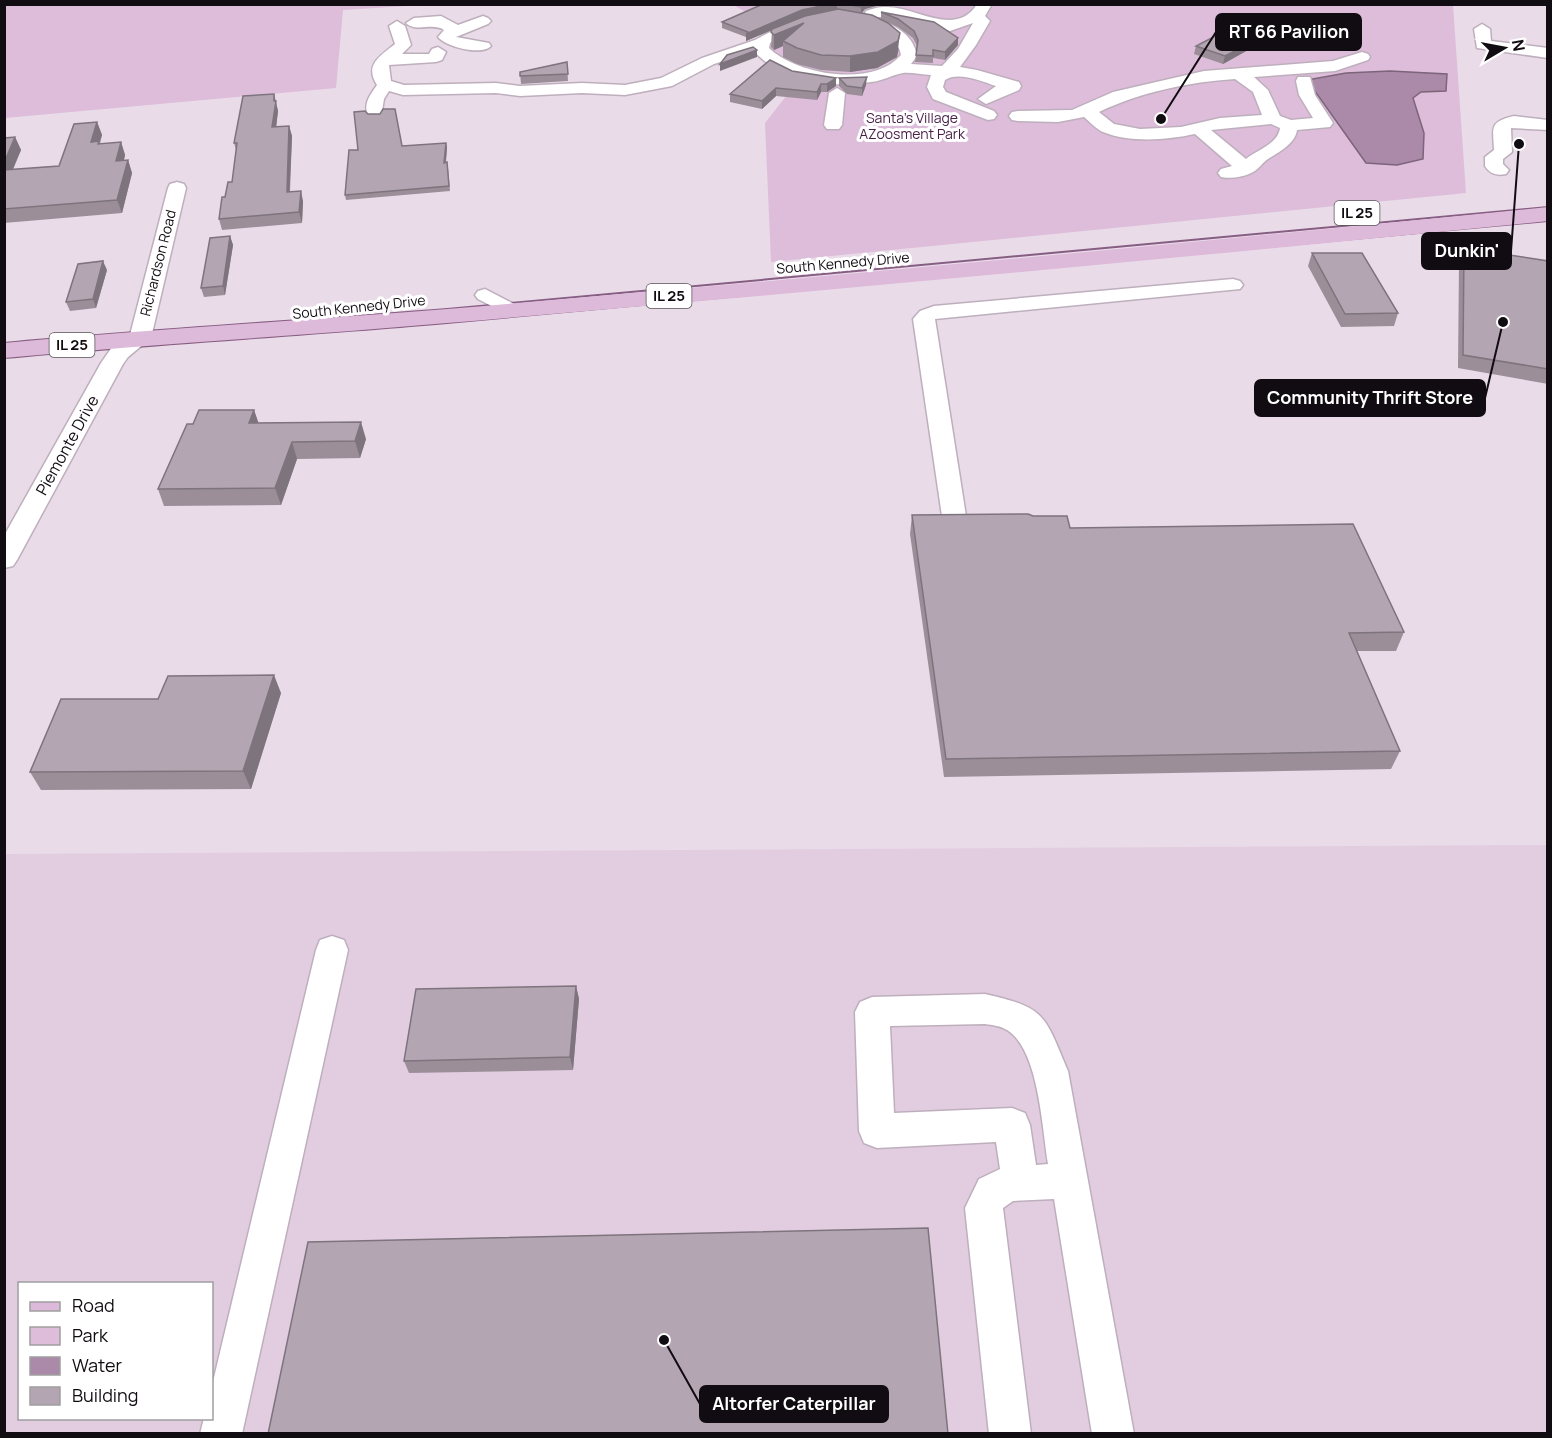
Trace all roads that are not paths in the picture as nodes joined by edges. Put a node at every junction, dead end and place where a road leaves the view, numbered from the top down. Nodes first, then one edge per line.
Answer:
1 (981, 11) edge
2 (871, 14) edge
3 (850, 16) edge
4 (483, 21) dead end
5 (414, 23) dead end
6 (397, 26) dead end
7 (950, 26) junction
8 (787, 28) edge
9 (1482, 29) dead end
10 (451, 33) junction
11 (972, 40) junction
12 (762, 43) junction
13 (429, 45) junction
14 (483, 46) dead end
15 (399, 50) junction
16 (1548, 53) edge
17 (1362, 57) dead end
18 (381, 62) junction
19 (899, 68) junction
20 (946, 72) junction
21 (1240, 74) junction
22 (404, 77) dead end
23 (383, 83) junction
24 (842, 84) junction
25 (1288, 89) junction
26 (1087, 111) junction
27 (375, 113) edge
28 (1018, 116) dead end
29 (1281, 122) junction
30 (833, 125) dead end
31 (1548, 125) edge
32 (1198, 128) junction
33 (1177, 132) junction
34 (1220, 146) junction
35 (1246, 169) junction
36 (1500, 170) dead end
37 (1227, 173) dead end
38 (177, 188) dead end
39 (1545, 209) edge
40 (1233, 285) dead end
41 (485, 295) junction
42 (511, 310) junction
43 (140, 338) junction
44 (4, 351) edge
45 (954, 516) edge
46 (4, 560) edge
47 (332, 950) dead end
48 (1069, 1181) junction
49 (1020, 1182) junction
50 (221, 1434) edge
51 (1010, 1434) edge
52 (1113, 1434) edge

1 - 7 street
1 - 11 street
2 - 7 street
3 - 19 street
4 - 10 street
5 - 10 street
6 - 15 street
7 - 11 street
8 - 12 street
9 - 16 street
10 - 13 street
10 - 14 street
11 - 20 street
12 - 23 street
12 - 24 street
13 - 15 street
13 - 18 street
15 - 18 street
17 - 21 street
18 - 23 street
19 - 20 street
19 - 24 street
20 - 20 street
21 - 25 street
21 - 26 street
22 - 23 street
23 - 27 street
24 - 30 street
25 - 29 street
25 - 29 street
26 - 28 street
26 - 33 street
29 - 32 street
29 - 35 street
31 - 36 street
32 - 33 street
32 - 34 street
33 - 34 street
34 - 35 street
35 - 37 street
38 - 43 street, Richardson Road
39 - 41 main road, South Kennedy Drive / IL 25
39 - 42 main road, South Kennedy Drive / IL 25
40 - 45 street
41 - 42 street
41 - 43 main road, South Kennedy Drive / IL 25
42 - 43 main road, South Kennedy Drive / IL 25
43 - 44 main road, South Kennedy Drive / IL 25
43 - 46 street, Piemonte Drive
47 - 50 street
48 - 49 street
48 - 49 street
48 - 52 street
49 - 51 street

